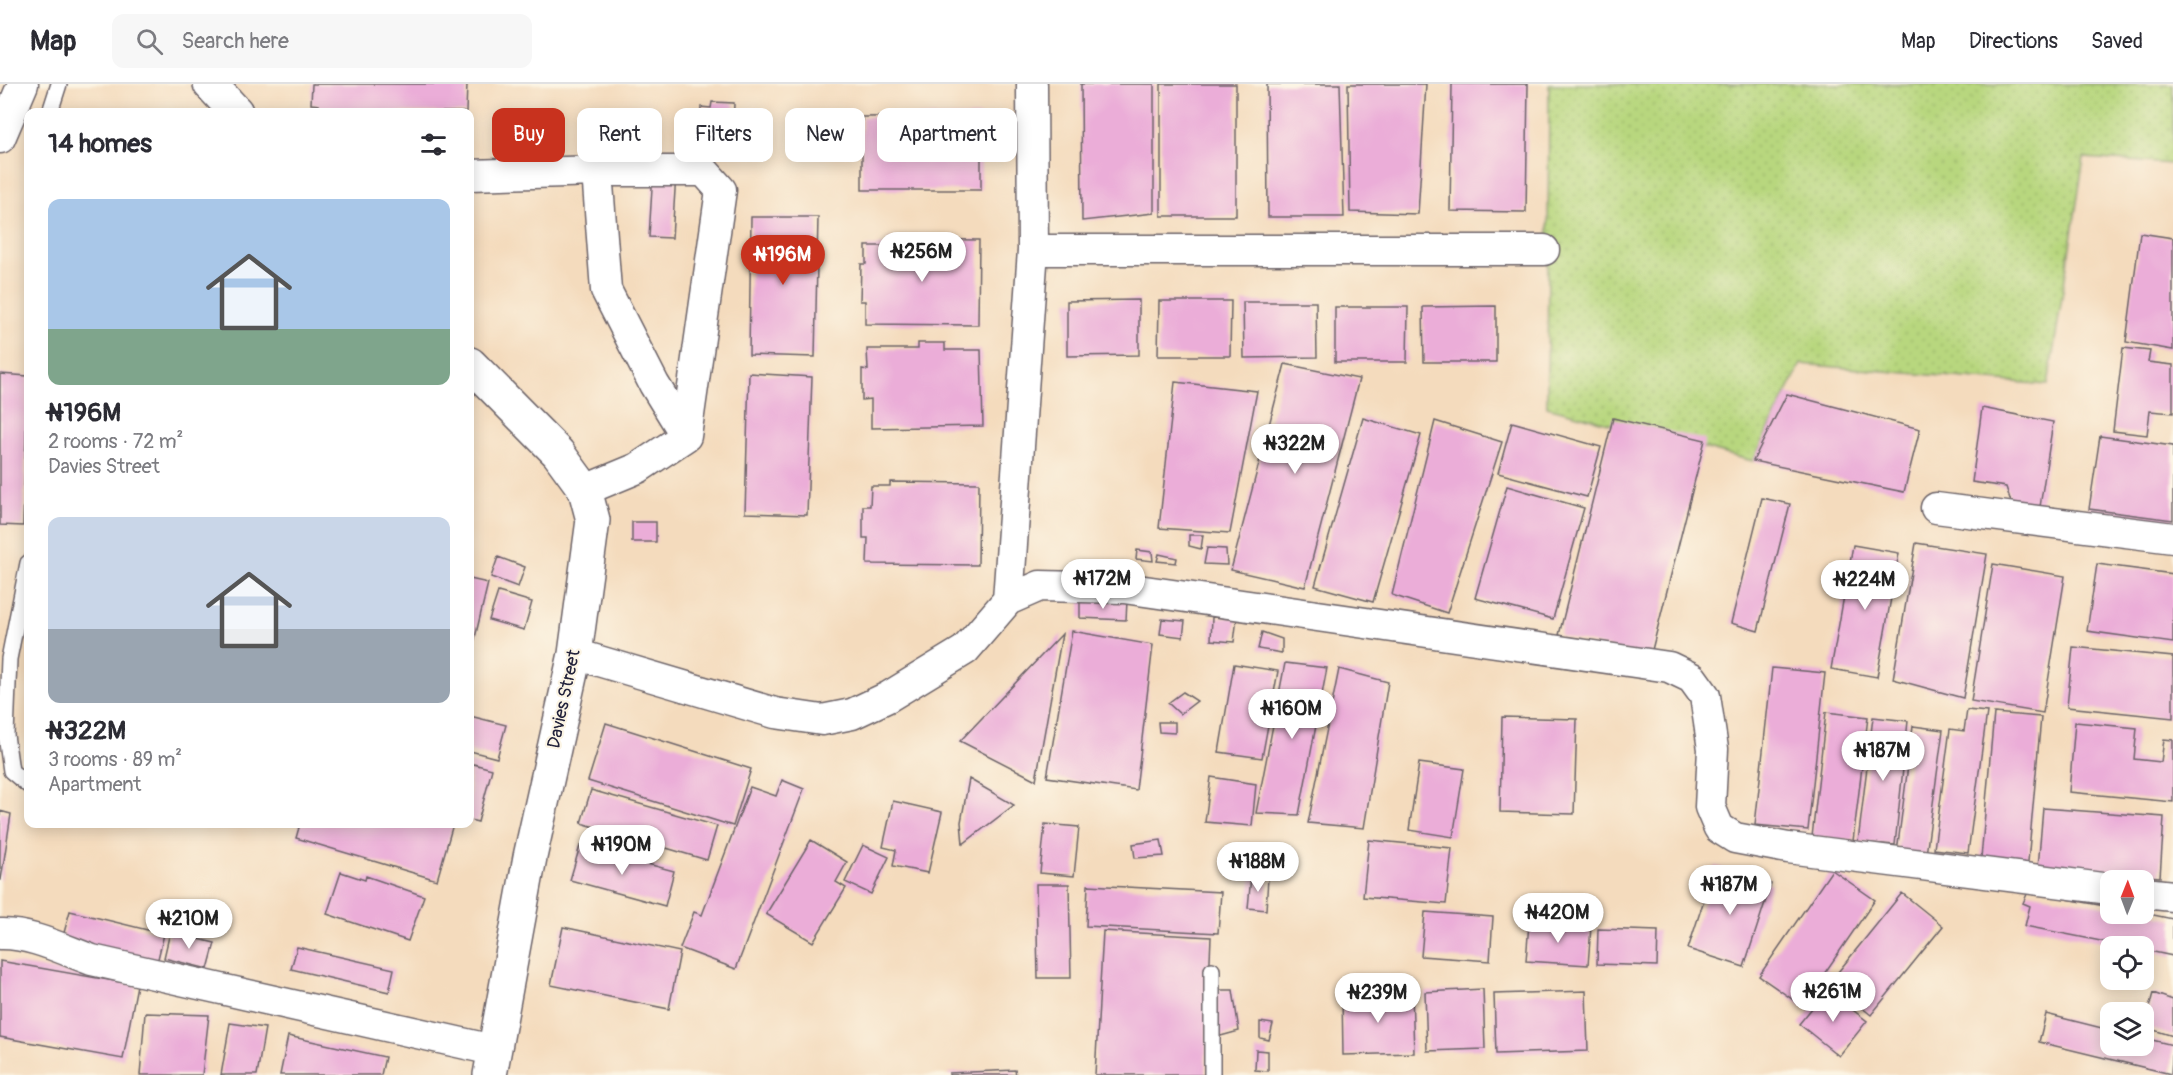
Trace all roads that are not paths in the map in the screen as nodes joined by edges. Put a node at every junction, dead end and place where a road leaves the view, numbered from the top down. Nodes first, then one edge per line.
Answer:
1 (23, 84) edge
2 (59, 84) edge
3 (210, 84) edge
4 (1032, 84) edge
5 (51, 108) edge
6 (232, 108) edge
7 (0, 138) edge
8 (597, 171) junction
9 (474, 175) edge
10 (1033, 250) junction
11 (1544, 250) dead end
12 (474, 368) edge
13 (686, 436) junction
14 (585, 490) junction
15 (1936, 508) dead end
16 (2173, 538) edge
17 (24, 583) edge
18 (1008, 600) junction
19 (575, 654) junction
20 (24, 782) edge
21 (2100, 888) edge
22 (2154, 894) edge
23 (2173, 896) edge
24 (0, 934) edge
25 (1212, 970) dead end
26 (491, 1063) edge
27 (1212, 1075) edge

1 - 7 street
2 - 5 lane
3 - 6 street
4 - 10 street
8 - 9 street
8 - 13 street
8 - 13 street
10 - 11 street
10 - 18 street
12 - 14 street, Davies Street
13 - 14 street
14 - 19 street, Davies Street
15 - 16 street
17 - 20 lane
18 - 19 street
18 - 21 street
19 - 26 street, Davies Street
22 - 23 street
24 - 26 street
25 - 27 lane

